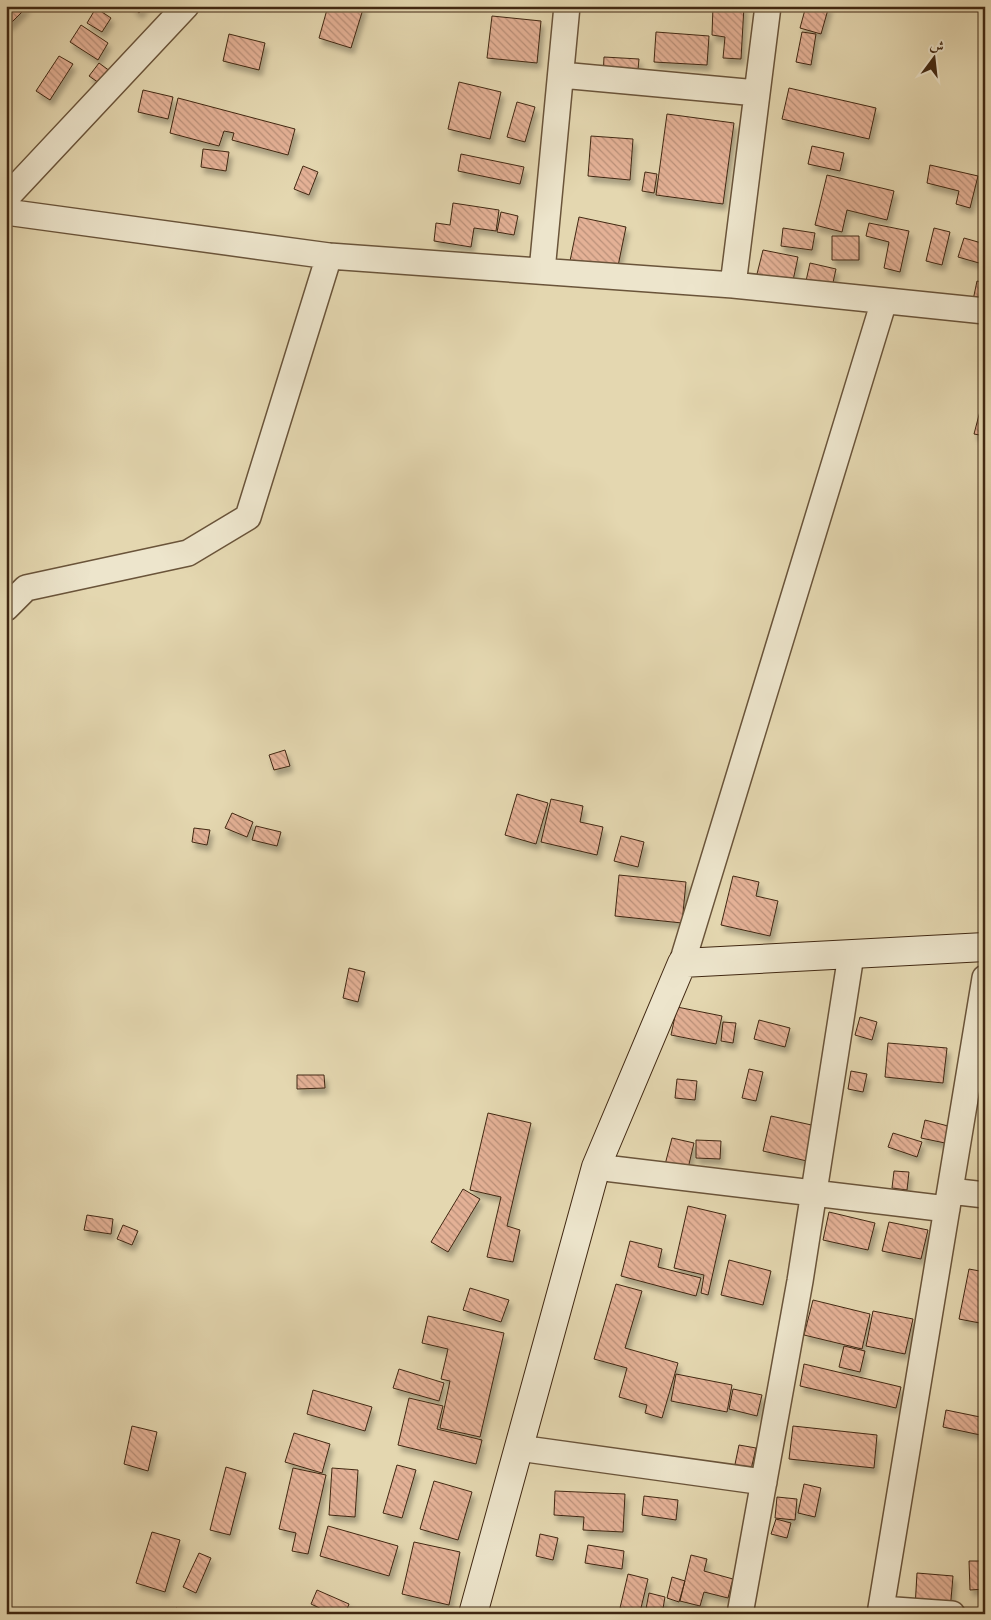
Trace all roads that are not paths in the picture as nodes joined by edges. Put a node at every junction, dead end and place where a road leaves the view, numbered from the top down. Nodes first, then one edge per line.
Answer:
1 (186, 6) edge
2 (568, 6) edge
3 (768, 6) edge
4 (561, 75) junction
5 (757, 93) junction
6 (6, 198) edge
7 (6, 212) edge
8 (329, 256) junction
9 (542, 271) junction
10 (733, 285) junction
11 (884, 301) junction
12 (985, 311) edge
13 (6, 608) edge
14 (985, 947) edge
15 (851, 955) junction
16 (682, 963) junction
17 (985, 978) edge
18 (596, 1167) junction
19 (814, 1193) junction
20 (985, 1195) edge
21 (948, 1200) junction
22 (519, 1448) junction
23 (764, 1482) junction
24 (880, 1612) edge
25 (473, 1614) edge
26 (740, 1614) edge
27 (952, 1614) edge

1 - 6 street
2 - 4 street
3 - 5 street
4 - 5 street
4 - 9 street
5 - 10 street
7 - 8 street
8 - 9 street
8 - 13 street
9 - 10 street
10 - 11 street
11 - 12 street
11 - 16 street
14 - 15 main road
15 - 16 main road
15 - 19 street
16 - 18 main road
17 - 21 street
18 - 19 street
18 - 22 main road
19 - 21 street
19 - 23 street
20 - 21 street
21 - 24 street
22 - 23 street
22 - 25 main road
23 - 26 street
24 - 27 street

